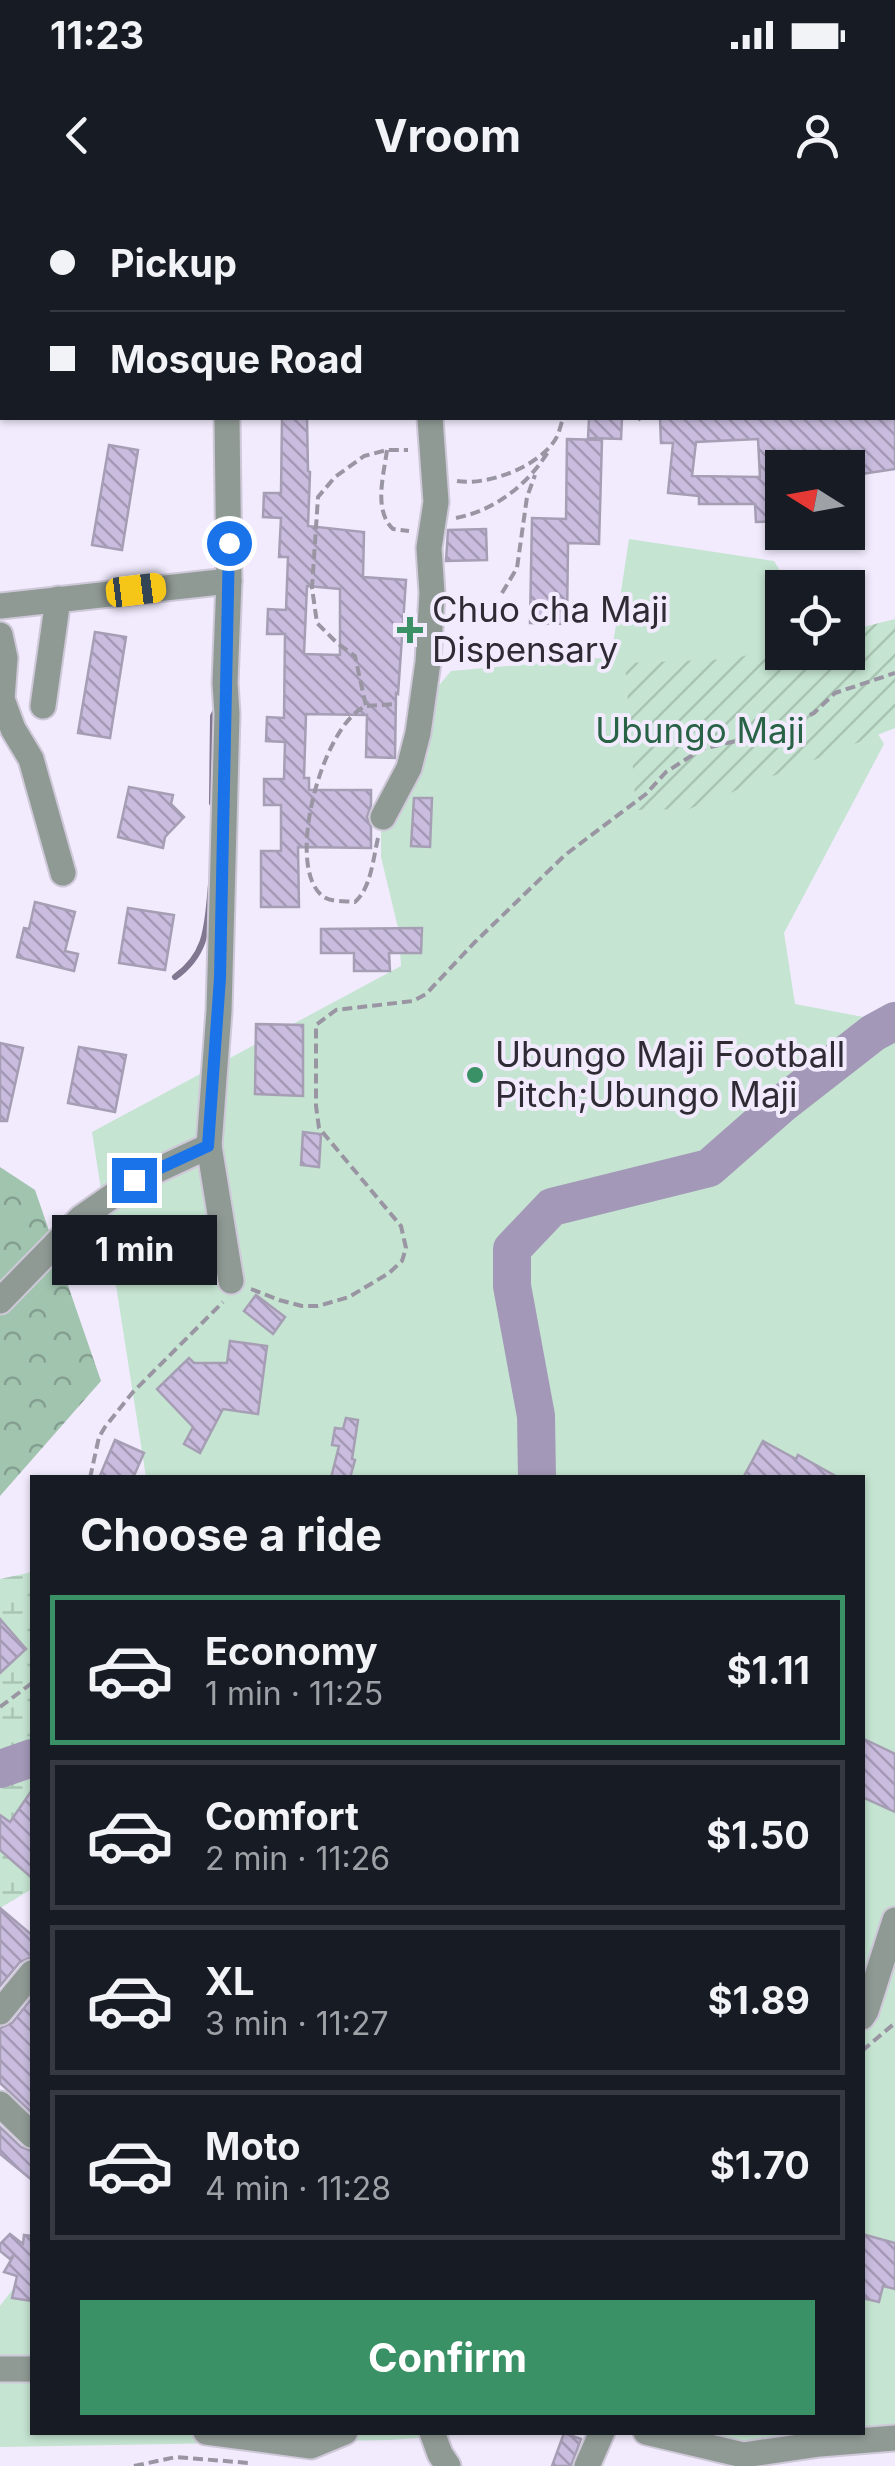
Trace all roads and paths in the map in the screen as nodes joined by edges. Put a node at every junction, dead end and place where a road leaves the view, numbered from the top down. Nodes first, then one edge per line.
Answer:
1 (227, 420) edge
2 (430, 420) edge
3 (562, 420) edge
4 (387, 450) junction
5 (433, 464) junction
6 (537, 470) dead end
7 (419, 530) dead end
8 (229, 581) junction
9 (502, 592) dead end
10 (58, 598) junction
11 (0, 606) edge
12 (0, 635) edge
13 (895, 673) edge
14 (43, 706) dead end
15 (384, 817) joint
16 (63, 873) dead end
17 (208, 1146) junction
18 (227, 1291) junction
19 (0, 1301) edge
20 (91, 1475) edge
21 (30, 1685) edge
22 (0, 1707) edge
23 (895, 1920) edge
24 (30, 1975) edge
25 (0, 2012) edge
26 (865, 2012) edge
27 (895, 2024) edge
28 (865, 2049) edge
29 (0, 2104) edge
30 (30, 2133) edge
31 (0, 2369) edge
32 (30, 2369) edge
33 (228, 2435) edge
34 (338, 2435) edge
35 (433, 2435) edge
36 (601, 2435) edge
37 (659, 2435) edge
38 (895, 2438) edge
39 (448, 2466) edge
40 (587, 2466) edge

1 - 8 street
2 - 5 street
3 - 5 path
4 - 5 path
4 - 7 path
4 - 15 path
5 - 15 street
6 - 9 path
8 - 10 street
8 - 17 street
10 - 11 street
10 - 14 street
12 - 16 street
13 - 18 path
17 - 18 street
17 - 19 street
18 - 20 path
21 - 22 path
23 - 26 street
24 - 25 street
27 - 28 path
29 - 30 street
31 - 32 street
33 - 34 street
35 - 39 street
36 - 40 street
37 - 38 street

